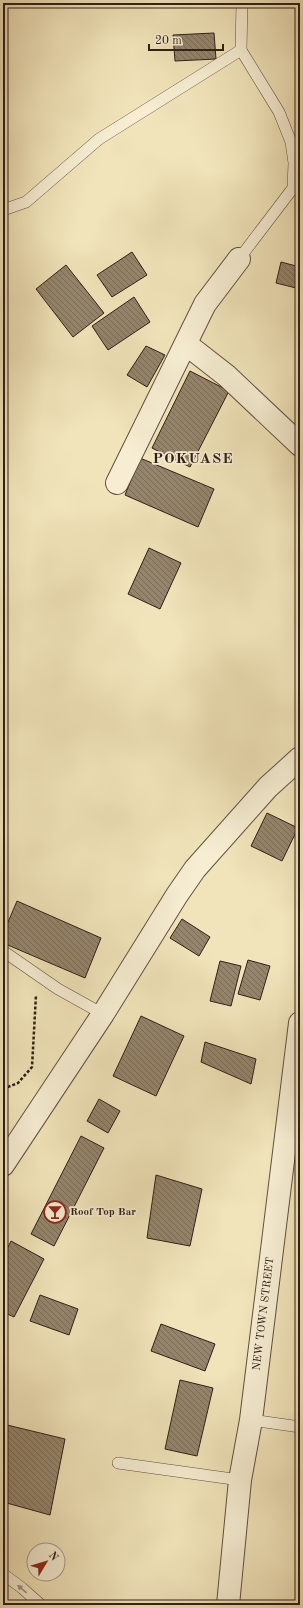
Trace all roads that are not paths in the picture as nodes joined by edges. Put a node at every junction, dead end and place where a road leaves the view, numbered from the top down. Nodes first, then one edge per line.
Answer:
1 (242, 3) edge
2 (241, 50) junction
3 (3, 210) edge
4 (240, 259) joint
5 (186, 344) junction
6 (300, 445) edge
7 (117, 483) dead end
8 (300, 758) edge
9 (3, 951) edge
10 (104, 1014) junction
11 (300, 1023) edge
12 (3, 1165) edge
13 (251, 1420) junction
14 (300, 1427) edge
15 (118, 1463) dead end
16 (240, 1480) junction
17 (3, 1574) edge
18 (41, 1605) edge
19 (228, 1605) edge

1 - 2 lane
2 - 3 lane
2 - 4 lane
4 - 5 street
5 - 6 street
5 - 7 street
8 - 10 street
9 - 10 lane
10 - 12 street
11 - 13 street, NEW TOWN STREET
13 - 14 lane
13 - 16 street, NEW TOWN STREET
15 - 16 lane
16 - 19 street, NEW TOWN STREET
18 -> 17 lane

